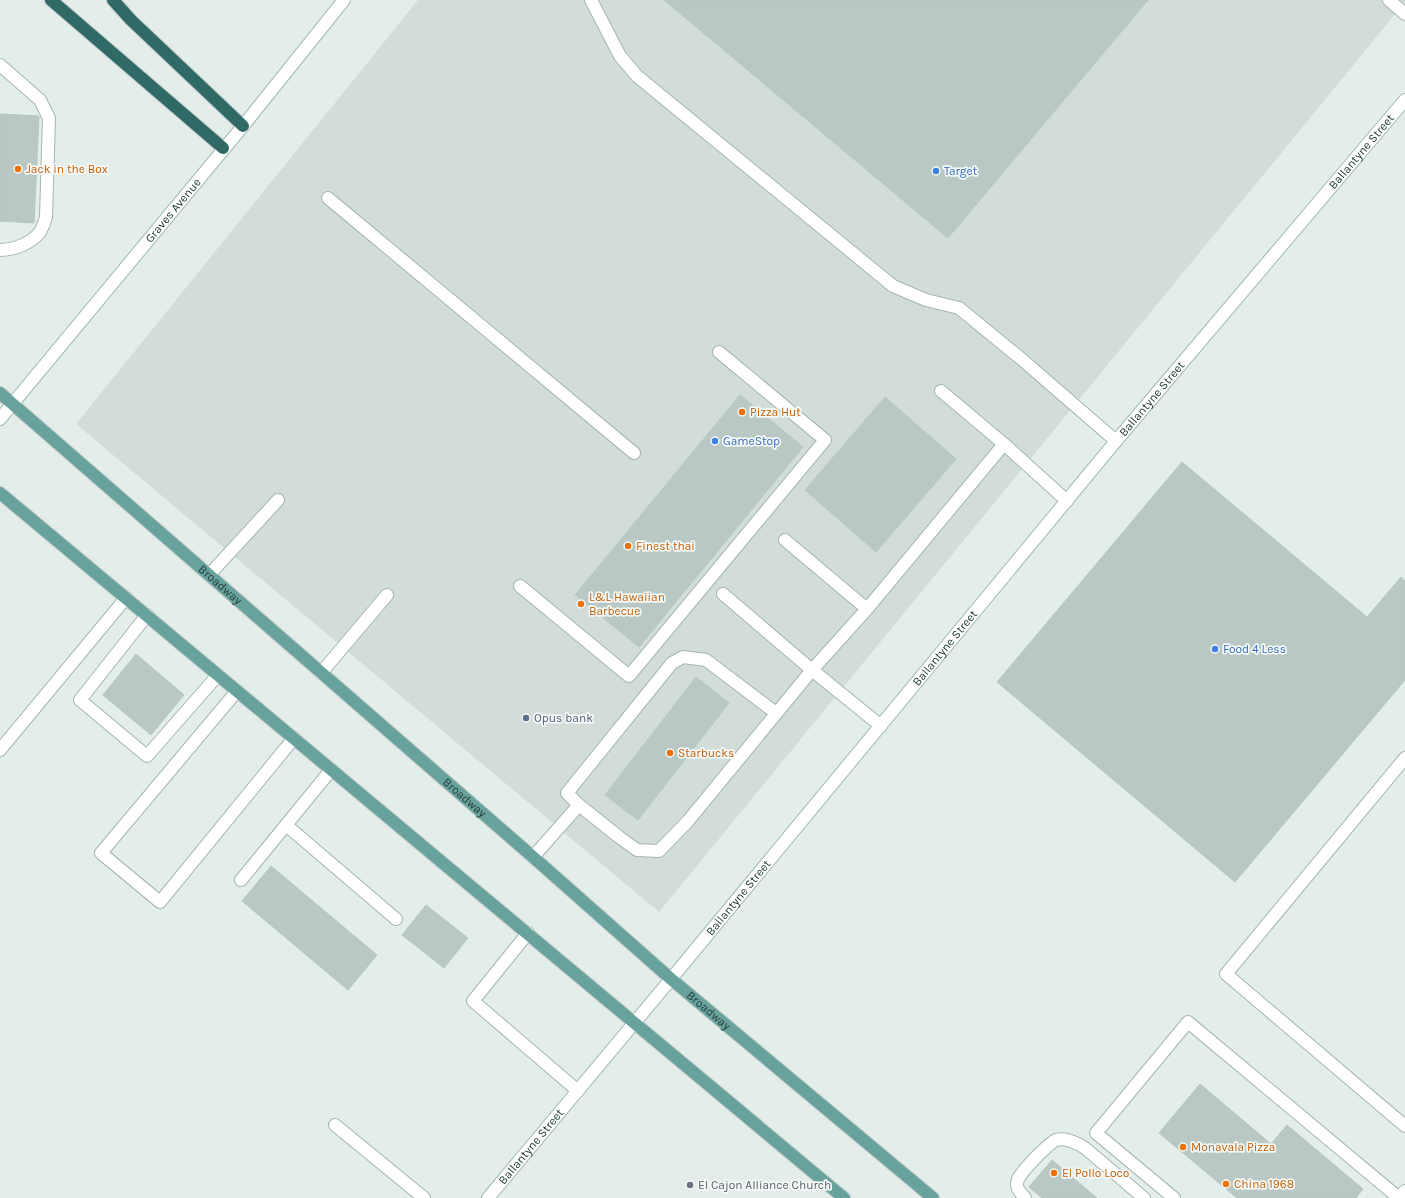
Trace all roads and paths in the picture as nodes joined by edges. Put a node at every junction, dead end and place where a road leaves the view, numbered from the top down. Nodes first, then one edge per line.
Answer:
1 (51, 0) edge
2 (113, 0) edge
3 (344, 0) edge
4 (590, 0) edge
5 (1389, 0) edge
6 (1405, 14) edge
7 (0, 65) edge
8 (1405, 100) edge
9 (242, 126) junction
10 (224, 148) junction
11 (328, 198) dead end
12 (0, 250) edge
13 (719, 352) dead end
14 (941, 391) dead end
15 (0, 393) edge
16 (13, 404) junction
17 (0, 420) edge
18 (1116, 441) junction
19 (1004, 444) junction
20 (634, 453) dead end
21 (0, 493) edge
22 (278, 500) dead end
23 (1067, 501) junction
24 (785, 540) dead end
25 (209, 575) junction
26 (520, 586) dead end
27 (723, 594) dead end
28 (387, 595) dead end
29 (126, 598) junction
30 (867, 609) junction
31 (147, 615) junction
32 (812, 670) junction
33 (321, 673) junction
34 (218, 675) junction
35 (237, 691) junction
36 (776, 713) junction
37 (881, 726) junction
38 (294, 738) junction
39 (0, 750) edge
40 (1405, 758) edge
41 (332, 770) junction
42 (579, 805) junction
43 (286, 826) junction
44 (533, 857) junction
45 (241, 880) dead end
46 (396, 919) dead end
47 (528, 933) junction
48 (671, 979) junction
49 (635, 1022) junction
50 (578, 1091) junction
51 (335, 1125) dead end
52 (1405, 1126) edge
53 (1405, 1191) edge
54 (424, 1198) edge
55 (488, 1198) edge
56 (844, 1198) edge
57 (933, 1198) edge
58 (1026, 1198) edge
59 (1144, 1198) edge
60 (1174, 1198) edge
61 (1399, 1198) edge

1 - 10 highway
2 - 9 highway
3 - 9 main road, Graves Avenue
4 - 18 main road
5 - 6 main road
7 - 12 main road
8 - 18 main road, Ballantyne Street
9 - 10 main road, Graves Avenue
10 - 16 main road, Graves Avenue
11 - 20 main road
13 - 26 main road
14 - 19 main road
15 - 16 main road, Broadway
16 - 17 main road, Graves Avenue
16 - 25 main road, Broadway
18 - 23 main road, Ballantyne Street
19 - 23 main road
19 - 30 main road
21 - 29 main road
22 - 25 main road
23 - 37 main road, Ballantyne Street
24 - 30 main road
25 - 33 main road, Broadway
27 - 32 main road
28 - 33 main road
29 - 31 main road
29 - 39 main road
30 - 32 main road
31 - 34 main road
31 - 34 main road
32 - 36 main road
32 - 37 main road
33 - 44 main road, Broadway
34 - 35 main road
35 - 38 main road
35 - 38 main road
36 - 42 main road
36 - 42 main road
37 - 48 main road, Ballantyne Street
38 - 41 main road
40 - 52 main road
41 - 43 main road
41 - 47 main road
42 - 44 main road
43 - 45 main road
43 - 46 main road
44 - 48 main road, Broadway
47 - 49 main road
47 - 50 main road
48 - 49 main road, Ballantyne Street
48 - 57 main road, Broadway
49 - 50 main road, Ballantyne Street
49 - 56 main road
50 - 55 main road, Ballantyne Street
51 - 54 main road
53 - 61 main road
58 - 59 main road
60 - 61 main road

